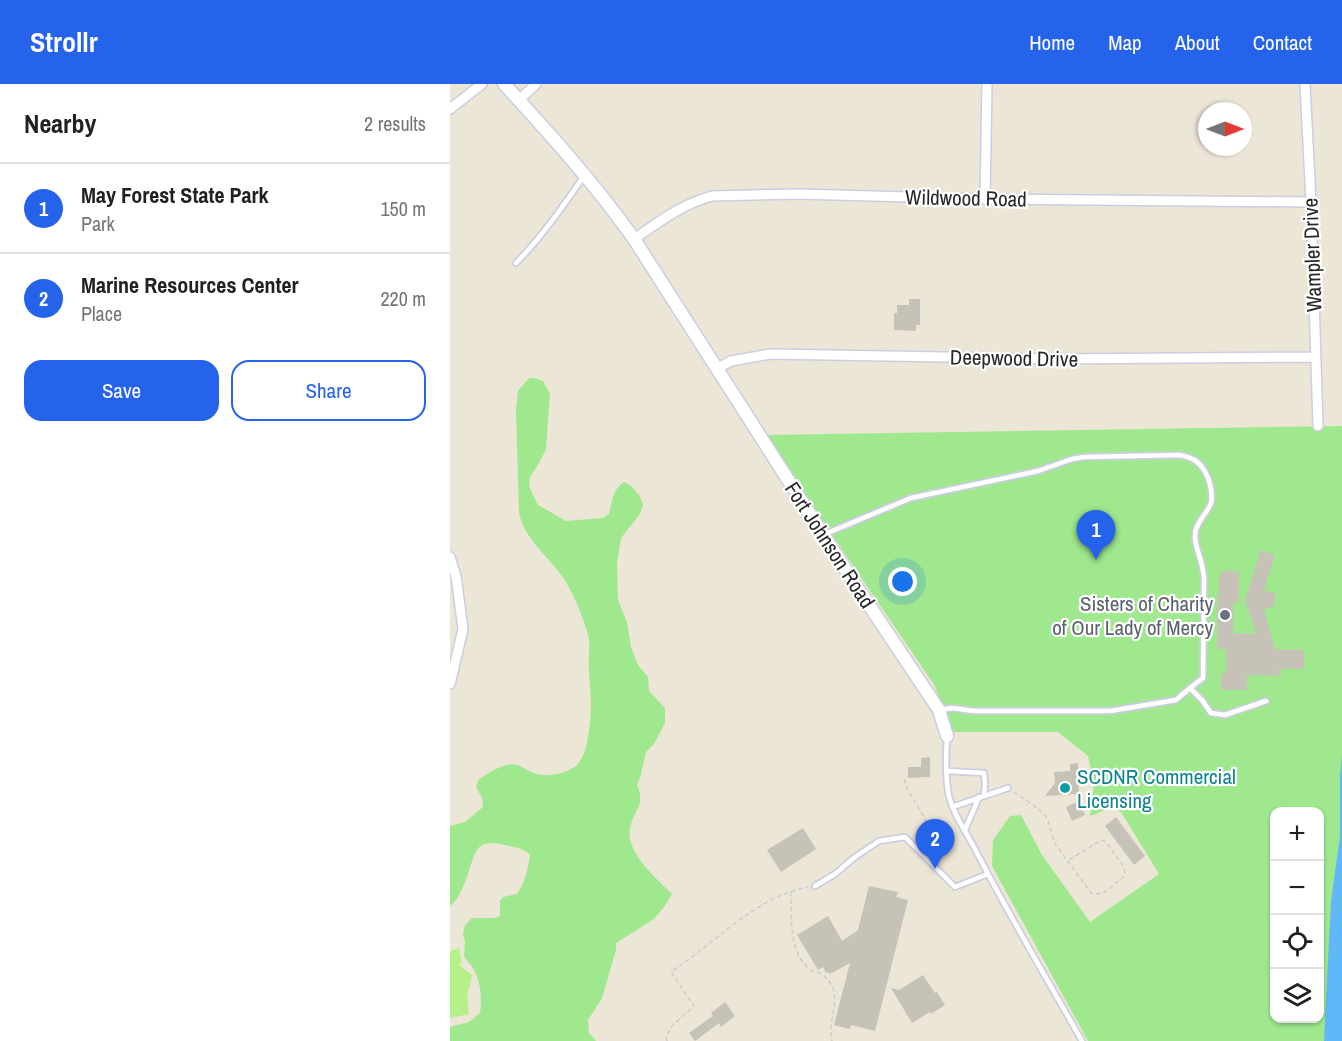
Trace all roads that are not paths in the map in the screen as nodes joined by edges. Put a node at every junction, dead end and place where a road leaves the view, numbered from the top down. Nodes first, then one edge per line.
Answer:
1 (482, 84) edge
2 (504, 84) edge
3 (536, 84) edge
4 (987, 84) edge
5 (1305, 84) edge
6 (519, 100) junction
7 (450, 109) edge
8 (584, 174) junction
9 (985, 199) junction
10 (1311, 201) junction
11 (634, 239) junction
12 (516, 263) dead end
13 (1314, 357) junction
14 (716, 369) junction
15 (1317, 426) dead end
16 (823, 535) junction
17 (450, 557) edge
18 (451, 680) edge
19 (1190, 688) junction
20 (1266, 701) dead end
21 (939, 710) junction
22 (947, 736) joint
23 (947, 771) junction
24 (1008, 788) road end
25 (982, 796) junction
26 (952, 807) junction
27 (965, 830) junction
28 (988, 874) junction
29 (815, 886) road end
30 (1082, 1041) edge

1 - 7 street
2 - 6 street, Fort Johnson Road
3 - 6 street
4 - 9 street
5 - 10 street, Wampler Drive
6 - 8 street, Fort Johnson Road
8 - 11 street, Fort Johnson Road
8 - 12 lane
9 - 10 street, Wildwood Road
9 - 11 street, Wildwood Road
10 - 13 street, Wampler Drive
11 - 14 street, Fort Johnson Road
13 - 14 street, Deepwood Drive
13 - 15 street, Wampler Drive
14 - 16 street, Fort Johnson Road
16 - 19 lane
16 - 21 street, Fort Johnson Road
17 - 18 street
19 - 20 lane
19 - 21 lane
21 - 22 street, Fort Johnson Road
22 - 23 lane, Fort Johnson Road
23 - 25 lane
23 - 26 lane, Fort Johnson Road
24 - 25 lane
25 - 26 lane
25 - 27 lane
26 - 27 lane, Fort Johnson Road
27 - 28 lane, Fort Johnson Road
28 - 29 lane
28 - 30 lane, Fort Johnson Road

